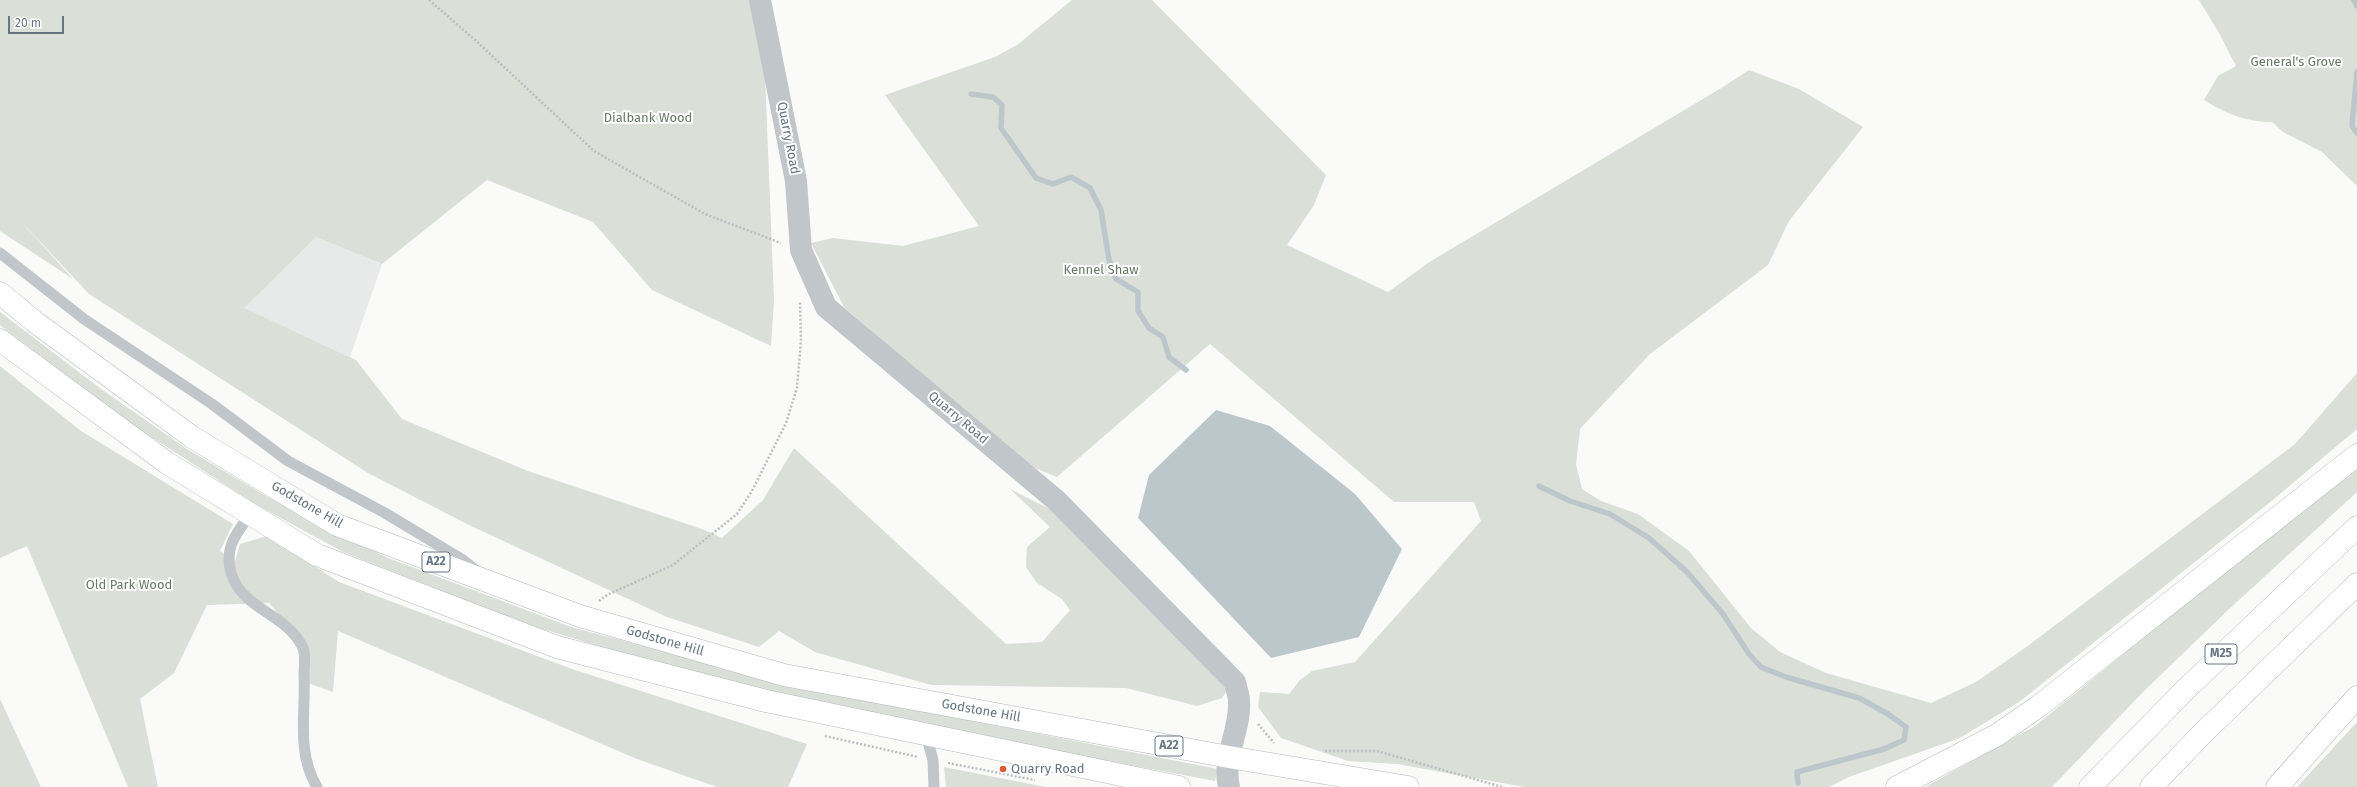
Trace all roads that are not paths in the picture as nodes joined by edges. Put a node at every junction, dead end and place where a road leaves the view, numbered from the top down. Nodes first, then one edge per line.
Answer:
1 (760, 0) edge
2 (0, 253) edge
3 (0, 293) edge
4 (0, 340) edge
5 (2357, 455) edge
6 (250, 513) junction
7 (2357, 527) edge
8 (2357, 584) edge
9 (495, 585) junction
10 (2357, 697) edge
11 (926, 735) junction
12 (1229, 757) junction
13 (1136, 783) edge
14 (317, 786) edge
15 (934, 787) edge
16 (1179, 787) edge
17 (1229, 787) edge
18 (1408, 787) edge
19 (1897, 787) edge
20 (2090, 787) edge
21 (2151, 787) edge
22 (2277, 787) edge

1 - 12 street, Quarry Road
2 - 9 lane
3 - 9 highway, Godstone Hill / A22
4 - 6 highway
5 - 19 highway
6 - 11 highway
6 - 14 lane
7 - 20 highway, M25
8 - 21 highway
9 - 12 highway, Godstone Hill / A22
10 - 22 highway
11 - 13 highway
11 - 15 lane
12 - 17 street, Quarry Road
12 - 18 highway, Godstone Hill / A22
13 - 16 highway

